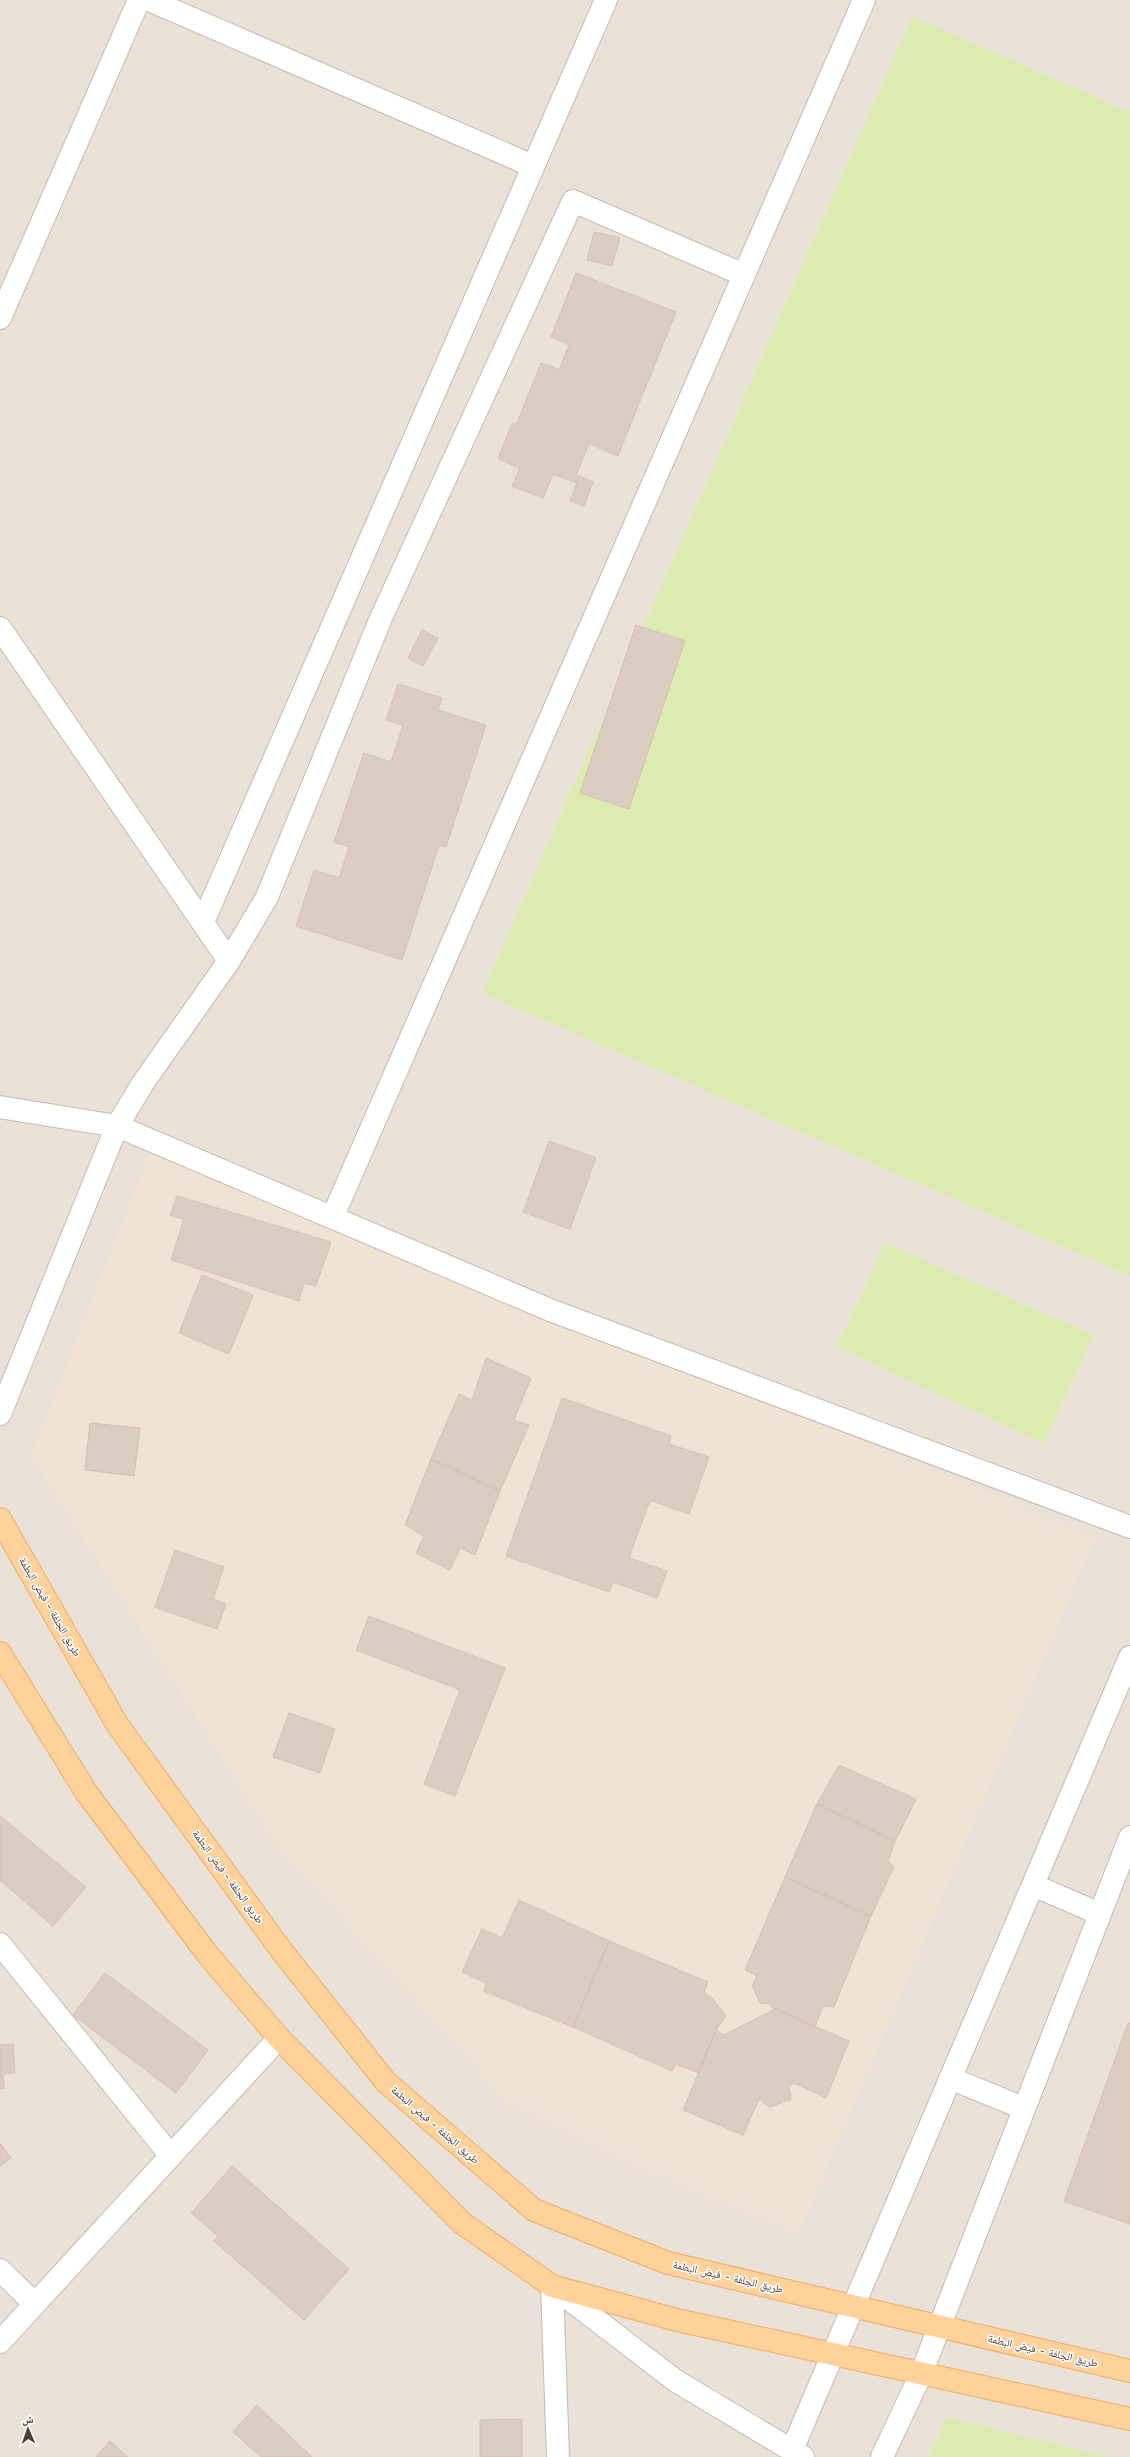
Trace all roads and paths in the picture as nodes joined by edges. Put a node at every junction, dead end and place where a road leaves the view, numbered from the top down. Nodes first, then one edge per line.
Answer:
1 (139, 0) edge
2 (149, 0) edge
3 (606, 0) edge
4 (859, 2) edge
5 (533, 166) junction
6 (744, 275) junction
7 (0, 318) edge
8 (0, 628) edge
9 (203, 922) junction
10 (229, 961) junction
11 (0, 1107) edge
12 (117, 1126) junction
13 (333, 1216) junction
14 (0, 1414) edge
15 (0, 1519) edge
16 (1130, 1527) edge
17 (0, 1653) edge
18 (1130, 1657) edge
19 (1130, 1837) edge
20 (1033, 1885) junction
21 (1100, 1914) junction
22 (0, 1944) edge
23 (279, 2038) junction
24 (950, 2078) junction
25 (1023, 2108) junction
26 (171, 2156) junction
27 (0, 2270) edge
28 (552, 2286) junction
29 (35, 2304) junction
30 (854, 2307) junction
31 (938, 2328) junction
32 (0, 2342) edge
33 (834, 2354) junction
34 (1130, 2371) edge
35 (921, 2374) junction
36 (1130, 2419) edge
37 (798, 2454) edge
38 (558, 2457) edge
39 (882, 2457) edge

1 - 7 street
2 - 5 street
3 - 5 street
4 - 6 street
5 - 9 street
6 - 10 street
6 - 13 street
8 - 9 street
9 - 10 street
10 - 12 street
11 - 12 street
12 - 13 street
12 - 14 street
13 - 16 street
15 - 30 main road, طريق الجلفة - فيض البطمة
17 - 23 main road
18 - 20 street
19 - 21 street
20 - 21 street
20 - 24 street
21 - 25 street
22 - 26 street
23 - 26 street
23 - 28 main road
24 - 25 street
24 - 30 street
25 - 31 street
26 - 29 street
27 - 29 street
28 - 33 main road
28 - 37 street
28 - 38 street
29 - 32 street
30 - 31 main road, طريق الجلفة - فيض البطمة
30 - 33 street
31 - 34 main road, طريق الجلفة - فيض البطمة
31 - 35 street
33 - 35 main road
33 - 37 street
35 - 36 main road
35 - 39 street

